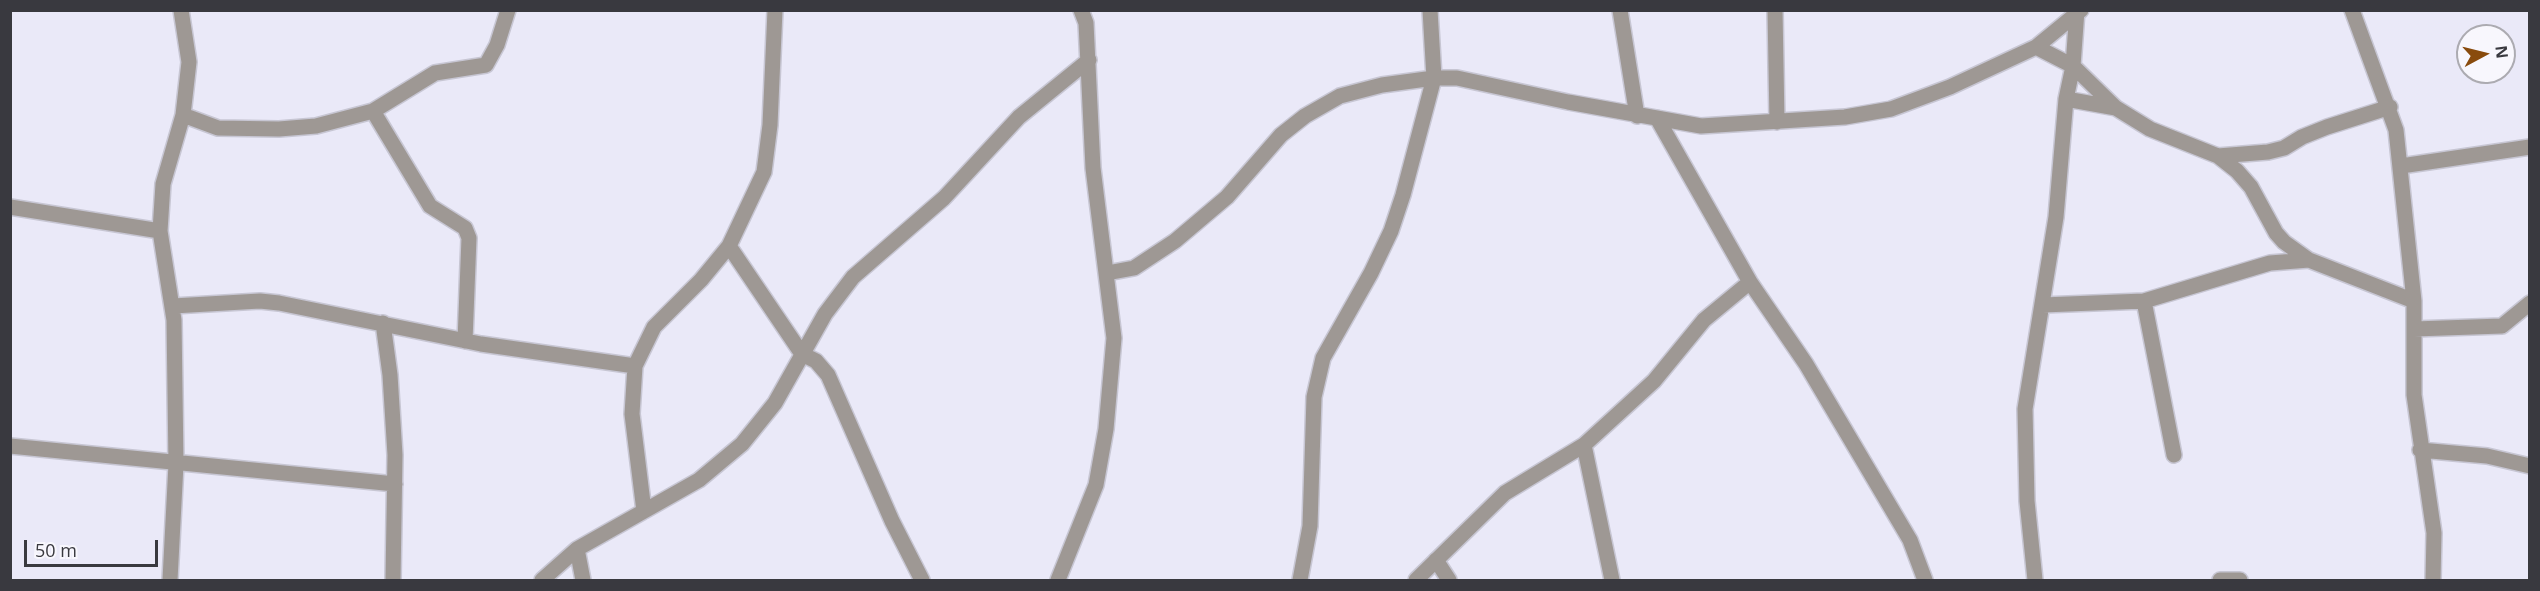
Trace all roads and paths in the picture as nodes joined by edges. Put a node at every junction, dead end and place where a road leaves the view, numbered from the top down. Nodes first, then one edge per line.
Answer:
1 (181, 10) edge
2 (507, 10) edge
3 (775, 10) edge
4 (1095, 10) edge
5 (1431, 10) edge
6 (1620, 10) edge
7 (1775, 10) edge
8 (2352, 10) edge
9 (2079, 12) edge
10 (1083, 17) edge
11 (2036, 47) junction
12 (1089, 60) junction
13 (2073, 66) junction
14 (1434, 78) junction
15 (2066, 99) junction
16 (2390, 107) junction
17 (2116, 108) junction
18 (373, 111) junction
19 (183, 115) junction
20 (1637, 116) junction
21 (1657, 118) junction
22 (1777, 122) junction
23 (2529, 147) edge
24 (2218, 156) junction
25 (2401, 166) junction
26 (10, 207) edge
27 (160, 231) junction
28 (729, 246) junction
29 (2309, 260) junction
30 (1107, 273) junction
31 (1750, 282) junction
32 (2144, 301) junction
33 (2414, 301) junction
34 (2529, 303) edge
35 (2043, 305) junction
36 (173, 306) junction
37 (383, 323) junction
38 (2414, 329) junction
39 (465, 341) junction
40 (802, 354) junction
41 (635, 366) junction
42 (1584, 445) junction
43 (10, 446) edge
44 (2420, 450) junction
45 (2174, 455) dead end
46 (176, 464) junction
47 (2529, 466) edge
48 (395, 484) junction
49 (644, 512) junction
50 (577, 549) junction
51 (1436, 560) junction
52 (170, 580) edge
53 (393, 580) edge
54 (542, 580) edge
55 (584, 580) edge
56 (922, 580) edge
57 (1058, 580) edge
58 (1300, 580) edge
59 (1416, 580) edge
60 (1449, 580) edge
61 (1612, 580) edge
62 (1925, 580) edge
63 (2035, 580) edge
64 (2220, 580) edge
65 (2240, 580) edge
66 (2433, 580) edge

1 - 19 street
2 - 18 street
3 - 28 street
4 - 10 street
5 - 14 street
6 - 20 street
7 - 22 street
8 - 16 street
9 - 11 street
9 - 13 street
10 - 12 street
11 - 13 street
11 - 22 street
12 - 30 street
12 - 40 street
13 - 15 street
13 - 17 street
14 - 20 street
14 - 30 street
14 - 58 street
15 - 17 street
15 - 35 street
16 - 24 street
16 - 25 street
17 - 24 street
18 - 19 street
18 - 39 street
19 - 27 street
20 - 21 street
21 - 22 street
21 - 31 street
23 - 25 street
24 - 29 street
25 - 33 street
26 - 27 street
27 - 36 street
28 - 40 street
28 - 41 street
29 - 32 street
29 - 33 street
30 - 57 street
31 - 42 street
31 - 62 street
32 - 35 street
32 - 45 street
33 - 38 street
34 - 38 street
35 - 63 street
36 - 37 street
36 - 46 street
37 - 39 street
37 - 48 street
38 - 44 street
39 - 41 street
40 - 49 street
40 - 56 street
41 - 49 street
42 - 51 street
42 - 61 street
43 - 46 street
44 - 47 street
44 - 66 street
46 - 48 street
46 - 52 street
48 - 53 street
49 - 50 street
50 - 54 street
50 - 55 street
51 - 59 street
51 - 60 street
64 - 65 street

